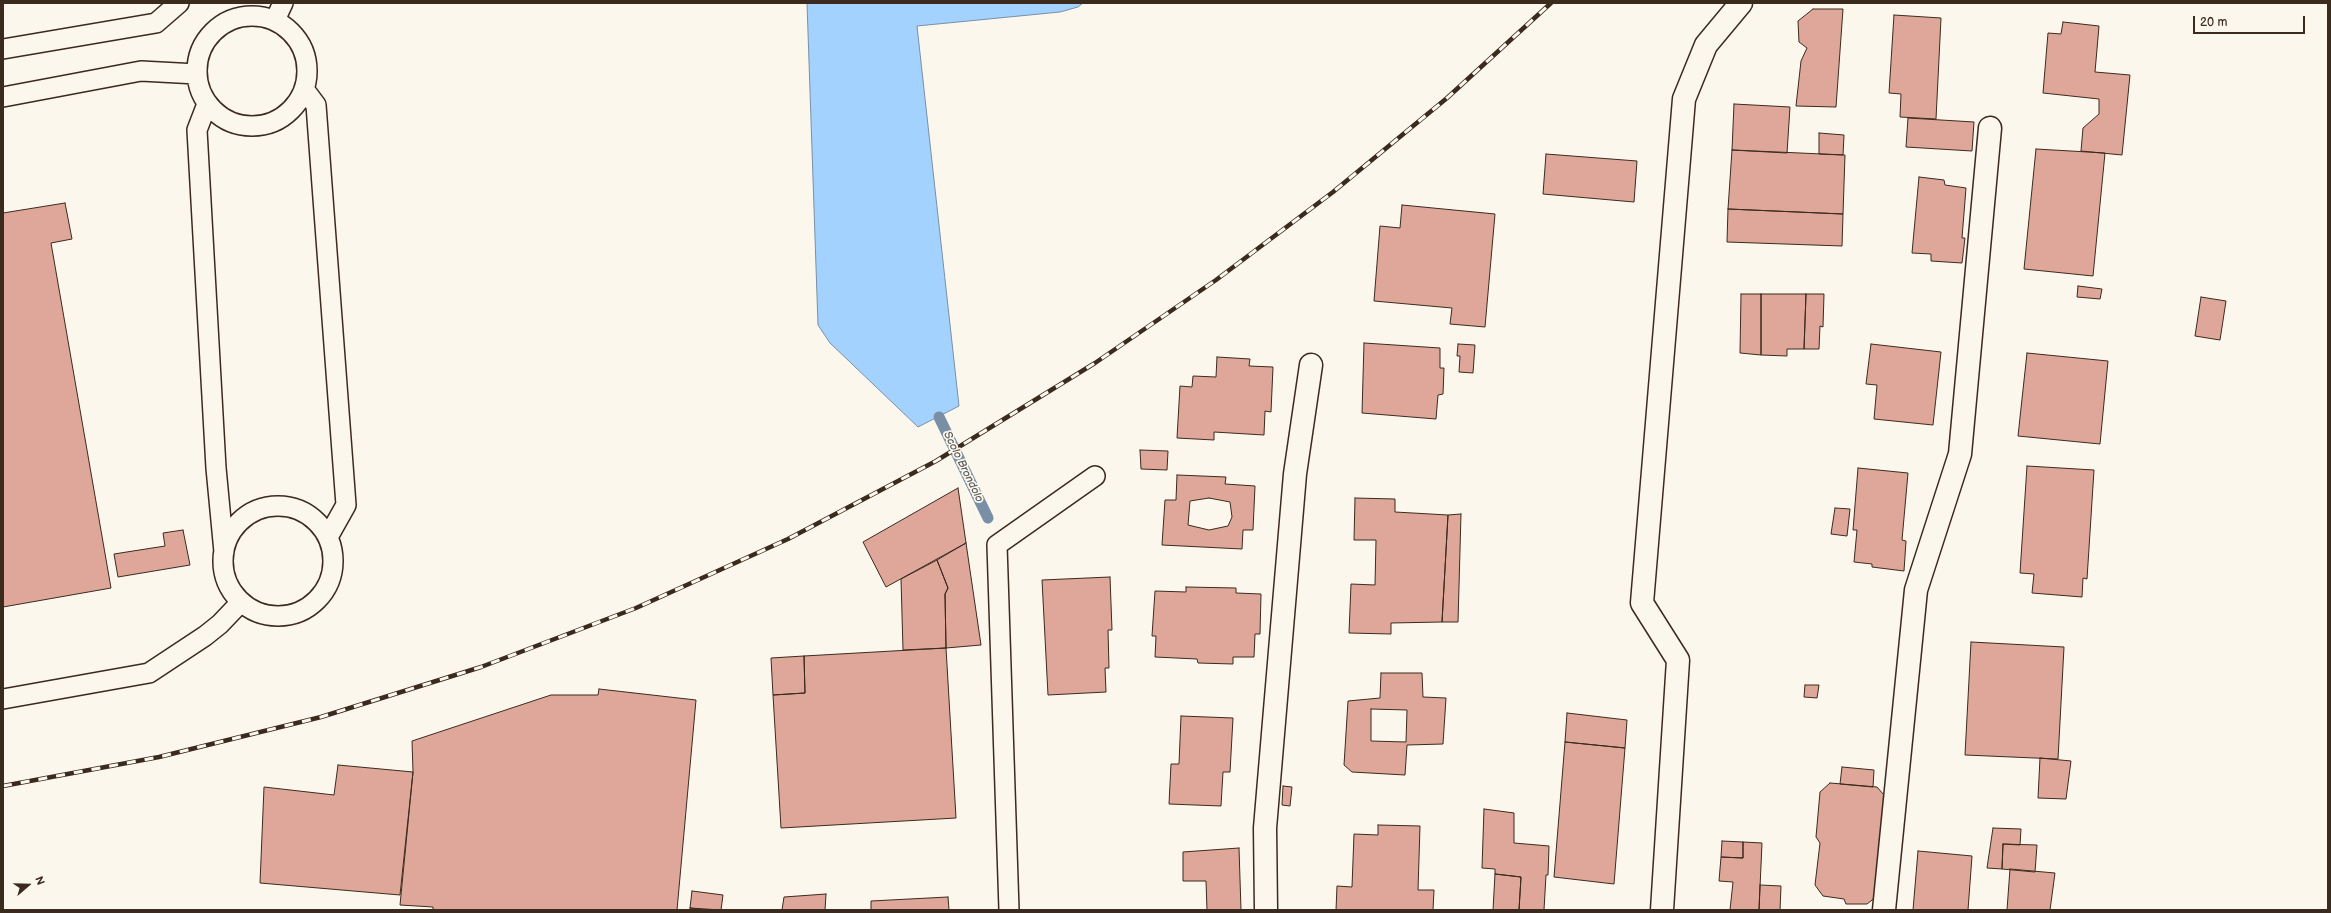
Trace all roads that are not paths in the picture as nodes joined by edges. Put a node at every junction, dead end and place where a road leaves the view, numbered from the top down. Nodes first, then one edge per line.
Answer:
1 (179, 3) edge
2 (283, 3) edge
3 (1741, 3) edge
4 (275, 20) junction
5 (3, 49) edge
6 (197, 74) junction
7 (304, 89) junction
8 (3, 97) edge
9 (207, 104) junction
10 (1990, 128) dead end
11 (1311, 365) dead end
12 (1095, 476) dead end
13 (328, 536) junction
14 (224, 552) junction
15 (240, 602) junction
16 (3, 699) edge
17 (1009, 910) edge
18 (1266, 910) edge
19 (1662, 910) edge
20 (1884, 910) edge

1 - 5 lane
2 - 4 lane
3 - 19 street
4 - 6 lane
4 - 7 lane
6 - 8 lane
6 - 9 lane
7 - 9 lane
7 - 13 lane
9 - 14 lane
10 - 20 street
11 - 18 street
12 - 17 lane
13 - 14 lane
13 - 15 lane
14 - 15 lane
15 - 16 lane

